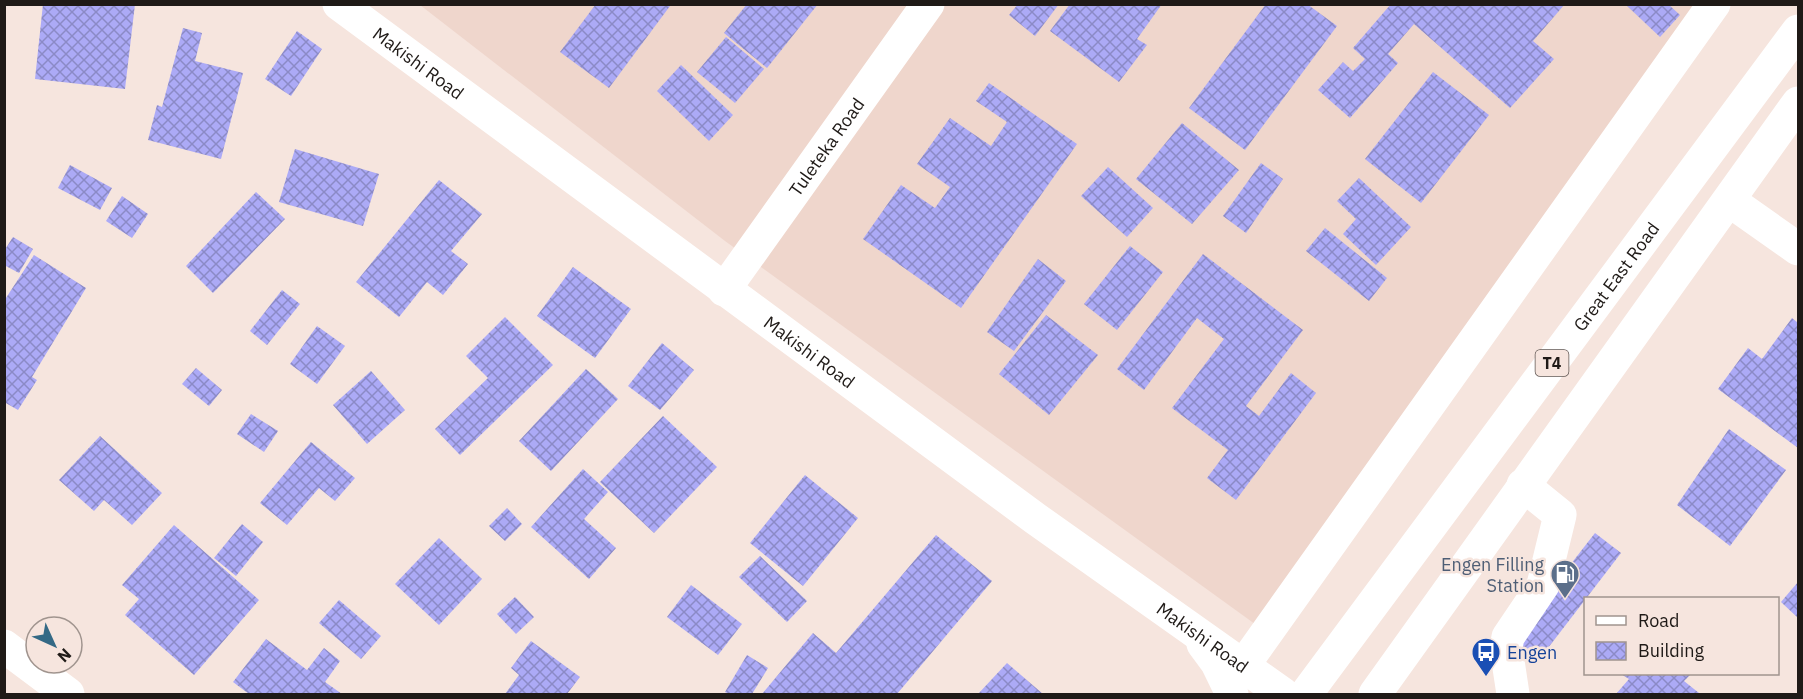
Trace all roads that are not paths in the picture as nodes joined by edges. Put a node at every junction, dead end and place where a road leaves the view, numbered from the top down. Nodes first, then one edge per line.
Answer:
1 (339, 4) edge
2 (928, 4) edge
3 (1714, 4) edge
4 (1798, 31) edge
5 (1798, 103) edge
6 (1730, 201) junction
7 (1798, 249) edge
8 (724, 290) junction
9 (1523, 485) junction
10 (4, 646) edge
11 (1237, 680) edge
12 (68, 694) edge
13 (1283, 694) edge
14 (1306, 694) edge
15 (1375, 694) edge
16 (1513, 694) edge

1 - 8 main road, Makishi Road
2 - 8 main road, Tuleteka Road
3 - 11 main road
4 - 14 main road, Great East Road / T4
5 - 6 main road
6 - 7 main road
6 - 9 main road
8 - 11 main road, Makishi Road
9 - 15 main road
9 - 16 main road
10 - 12 main road
11 - 13 main road, Makishi Road

